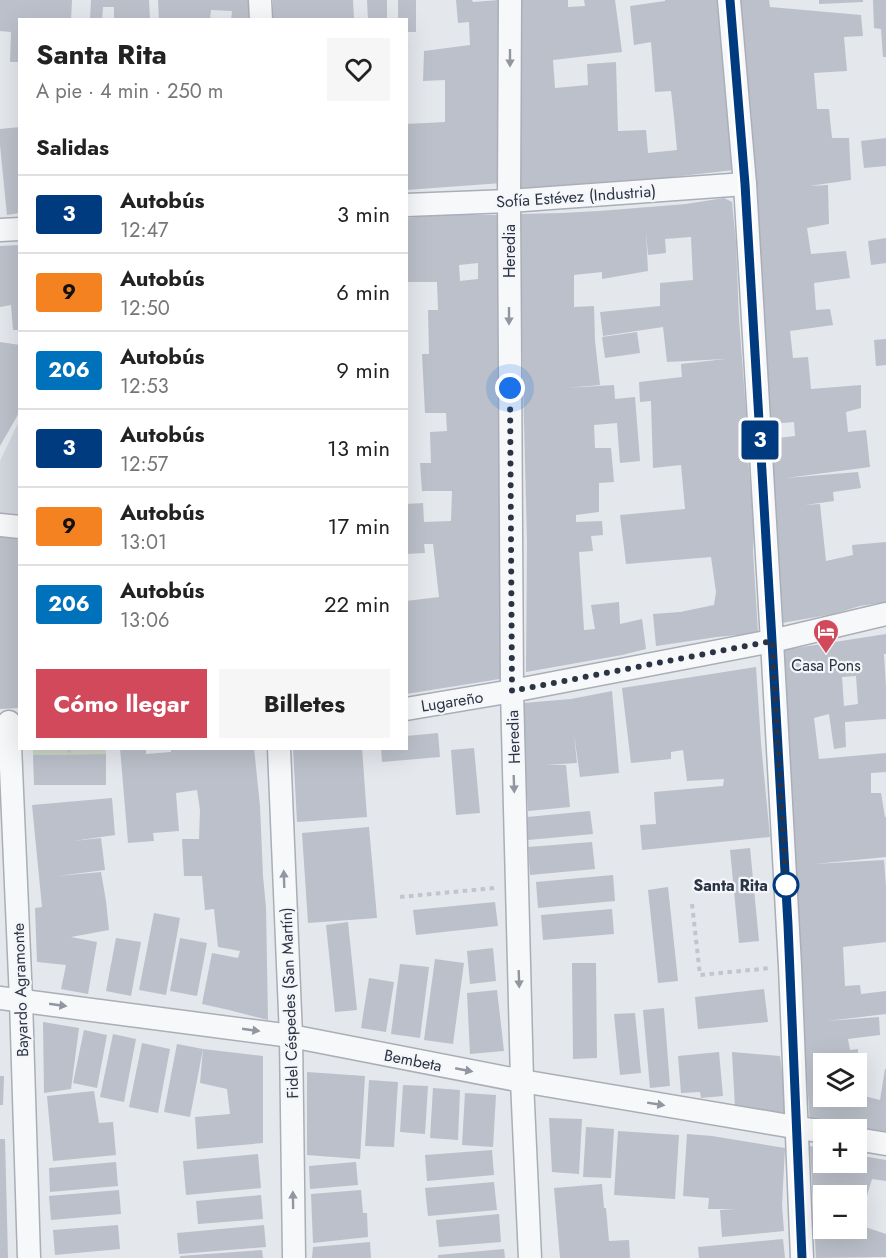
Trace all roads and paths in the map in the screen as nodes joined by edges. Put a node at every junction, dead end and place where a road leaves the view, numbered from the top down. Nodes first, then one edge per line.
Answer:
1 (260, 0) edge
2 (510, 0) edge
3 (729, 0) edge
4 (261, 18) edge
5 (745, 184) junction
6 (509, 201) junction
7 (408, 205) edge
8 (18, 229) edge
9 (0, 230) edge
10 (0, 525) edge
11 (18, 527) edge
12 (886, 614) edge
13 (772, 641) junction
14 (512, 691) junction
15 (408, 709) edge
16 (10, 722) edge
17 (69, 750) edge
18 (279, 750) edge
19 (69, 754) dead end
20 (517, 886) junction
21 (400, 897) dead end
22 (692, 904) dead end
23 (790, 966) junction
24 (11, 999) edge
25 (291, 1036) junction
26 (522, 1081) junction
27 (797, 1127) junction
28 (813, 1130) edge
29 (867, 1141) edge
30 (886, 1144) edge
31 (29, 1258) edge
32 (294, 1258) edge
33 (530, 1258) edge
34 (802, 1258) edge

1 - 4 street
2 -> 6 street, Heredia
3 - 5 street
5 - 6 street, Sofía Estévez (Industria)
5 - 13 street
6 - 7 street, Sofía Estévez (Industria)
6 -> 14 street, Heredia
8 - 9 street
10 - 11 street
12 - 13 street, Lugareño
13 - 14 street, Lugareño
13 - 23 street
14 - 15 street, Lugareño
14 -> 20 street, Heredia
16 - 24 street, Bayardo Agramonte
17 - 19 path
25 -> 18 street, Fidel Céspedes (San Martín)
20 - 21 path
20 -> 26 street, Heredia
22 - 23 path
23 - 27 street
24 -> 25 street, Bembeta
24 - 31 street, Bayardo Agramonte
25 -> 26 street, Bembeta
32 -> 25 street, Fidel Céspedes (San Martín)
26 -> 27 street, Bembeta
26 - 33 street, Heredia
27 - 28 street, Bembeta
27 - 34 street
29 - 30 street

